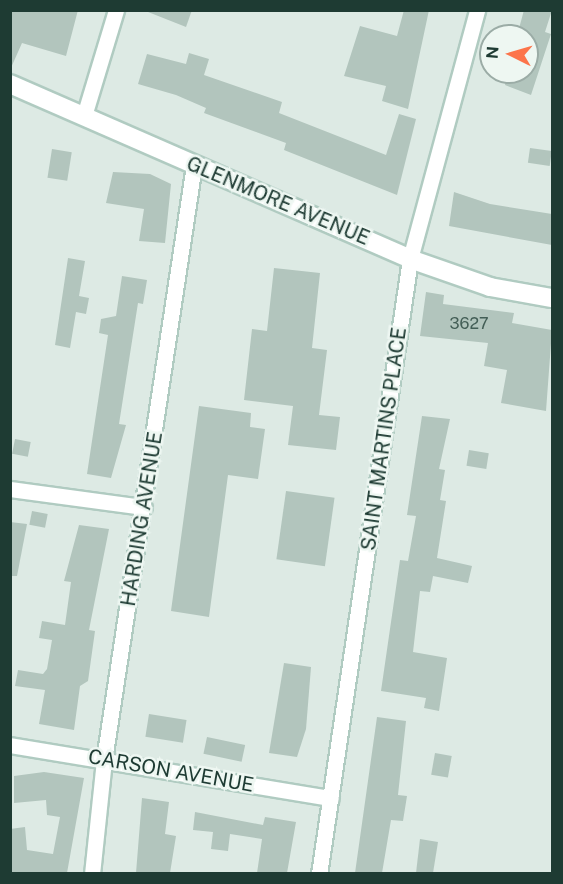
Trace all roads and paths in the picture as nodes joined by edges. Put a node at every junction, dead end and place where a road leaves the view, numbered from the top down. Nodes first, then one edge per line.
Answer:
1 (116, 10) edge
2 (477, 10) edge
3 (10, 84) edge
4 (84, 116) junction
5 (194, 165) junction
6 (410, 259) junction
7 (552, 298) edge
8 (10, 489) edge
9 (144, 507) junction
10 (10, 745) edge
11 (104, 760) junction
12 (330, 798) junction
13 (92, 873) edge
14 (319, 873) edge

1 - 4 street
2 - 6 street, SAINT MARTINS PLACE
3 - 4 street, GLENMORE AVENUE
4 - 5 street, GLENMORE AVENUE
5 - 6 street, GLENMORE AVENUE
5 - 9 street, HARDING AVENUE
6 - 7 street, GLENMORE AVENUE
6 - 12 street, SAINT MARTINS PLACE
8 - 9 street
9 - 11 street, HARDING AVENUE
10 - 11 street, CARSON AVENUE
11 - 12 street, CARSON AVENUE
11 - 13 street, HARDING AVENUE
12 - 14 street, SAINT MARTINS PLACE

